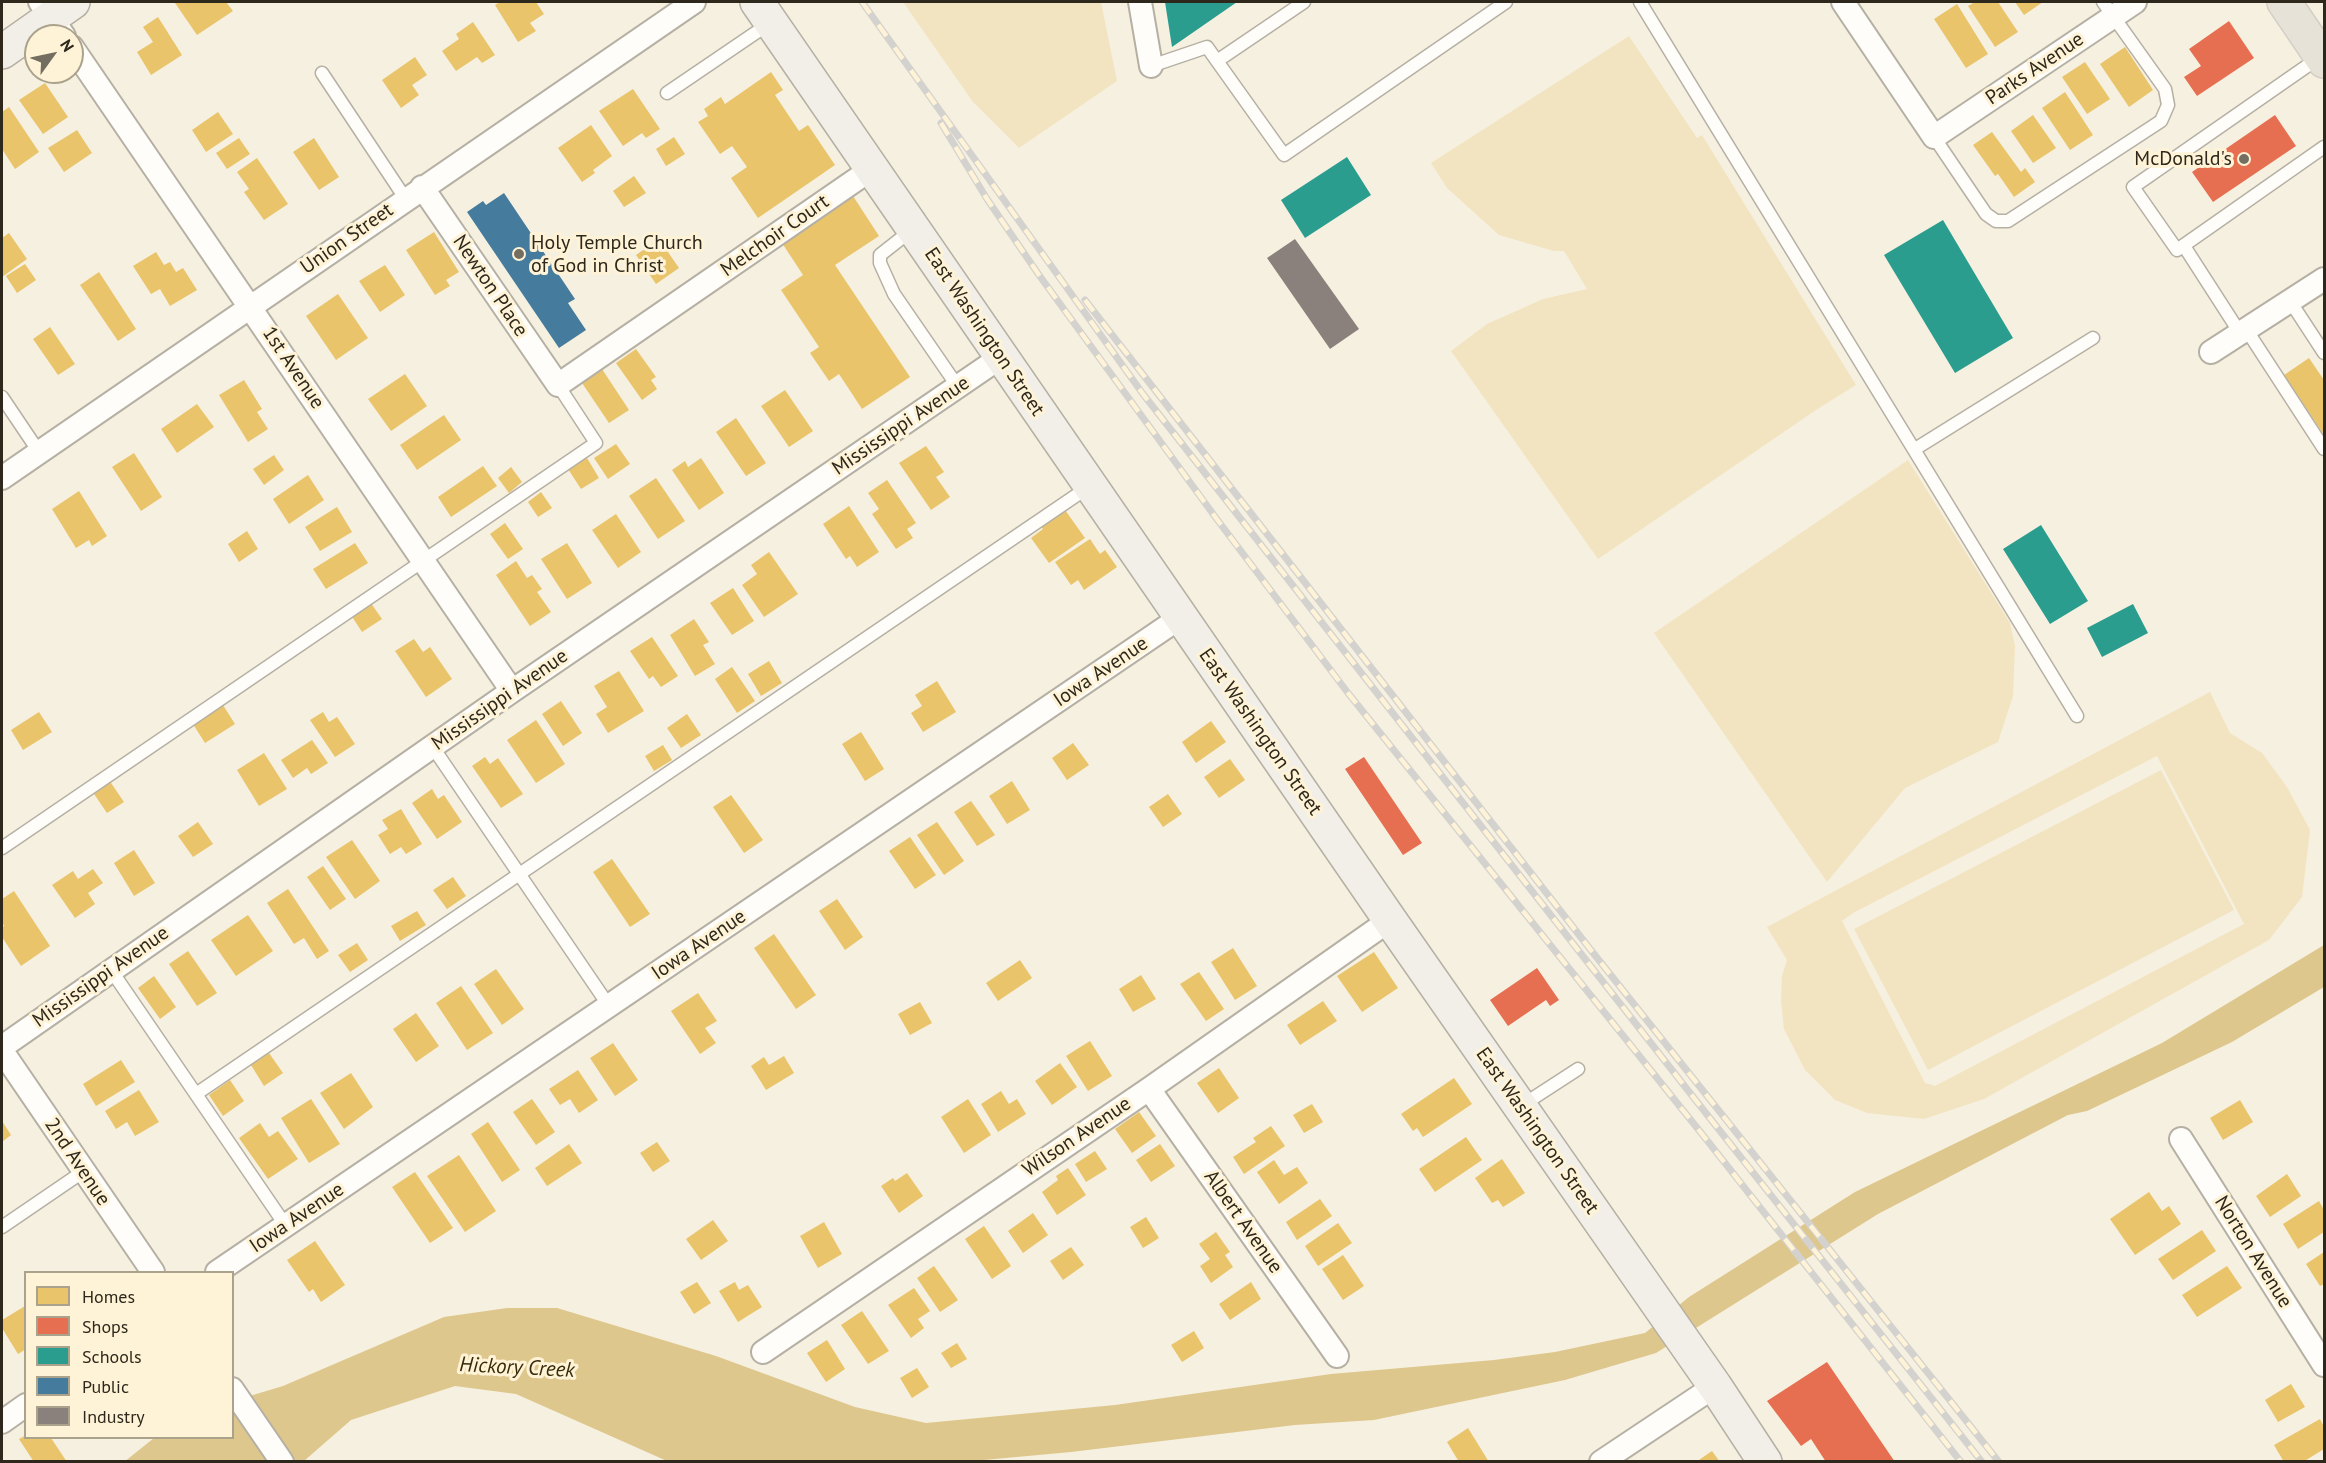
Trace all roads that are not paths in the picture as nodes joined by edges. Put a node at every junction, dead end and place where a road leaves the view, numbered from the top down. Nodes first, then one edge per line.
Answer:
1 (694, 2) edge
2 (1140, 2) edge
3 (1304, 2) edge
4 (1506, 2) edge
5 (1640, 2) edge
6 (1842, 2) edge
7 (2135, 2) edge
8 (2284, 2) edge
9 (2109, 9) edge
10 (764, 12) edge
11 (57, 14) edge
12 (2320, 48) edge
13 (2, 52) edge
14 (1217, 61) junction
15 (84, 64) edge
16 (1151, 66) joint
17 (322, 73) dead end
18 (667, 93) dead end
19 (1934, 137) junction
20 (2325, 147) edge
21 (873, 168) junction
22 (414, 193) junction
23 (914, 228) junction
24 (2184, 246) junction
25 (2325, 279) edge
26 (2290, 302) junction
27 (250, 305) junction
28 (2243, 331) junction
29 (2093, 338) dead end
30 (2211, 352) dead end
31 (2325, 353) edge
32 (1001, 357) junction
33 (558, 385) junction
34 (958, 387) junction
35 (2, 397) edge
36 (1915, 449) junction
37 (2325, 449) edge
38 (39, 452) junction
39 (2, 478) edge
40 (1090, 486) junction
41 (422, 561) junction
42 (1181, 617) junction
43 (512, 691) junction
44 (2078, 716) dead end
45 (432, 746) junction
46 (2, 848) edge
47 (519, 874) junction
48 (1390, 920) junction
49 (111, 970) junction
50 (609, 1006) junction
51 (2, 1049) edge
52 (1578, 1069) dead end
53 (1149, 1089) junction
54 (196, 1094) junction
55 (1520, 1107) junction
56 (2181, 1139) dead end
57 (84, 1171) junction
58 (286, 1226) junction
59 (2, 1227) edge
60 (152, 1271) edge
61 (218, 1271) edge
62 (763, 1352) dead end
63 (1337, 1356) dead end
64 (2325, 1365) edge
65 (1715, 1386) junction
66 (234, 1392) edge
67 (24, 1407) edge
68 (2, 1422) edge
69 (282, 1461) edge
70 (1601, 1461) edge
71 (1765, 1461) edge

1 - 22 street, Union Street
2 - 16 street
3 - 14 lane
4 - 14 lane
5 - 36 lane
6 - 19 street
7 - 9 street, Parks Avenue
8 - 12 main road
9 - 19 street, Parks Avenue
9 - 19 lane
10 - 18 lane
10 - 21 street, East Washington Street
11 - 13 street
12 - 24 lane
14 - 16 lane
15 - 27 street, 1st Avenue
17 - 22 lane
20 - 24 lane
21 - 23 street, East Washington Street
21 - 33 street, Melchoir Court
22 - 27 street, Union Street
22 - 33 street, Newton Place
23 - 32 street, East Washington Street
23 - 34 lane
24 - 28 lane
25 - 26 street
26 - 28 street
26 - 31 lane
27 - 38 street, Union Street
27 - 41 street, 1st Avenue
28 - 30 street
28 - 37 lane
29 - 36 lane
32 - 34 street, Mississippi Avenue
32 - 40 street, East Washington Street
33 - 41 lane
34 - 43 street, Mississippi Avenue
35 - 38 lane
36 - 44 lane
38 - 39 street, Union Street
40 - 42 street, East Washington Street
40 - 47 lane
41 - 43 street, 1st Avenue
41 - 46 lane
42 - 48 street, East Washington Street
42 - 50 street, Iowa Avenue
43 - 45 street, Mississippi Avenue
45 - 47 lane
45 - 49 street, Mississippi Avenue
47 - 50 lane
47 - 54 lane
48 - 53 street, Wilson Avenue
48 - 55 street, East Washington Street
49 - 51 street, Mississippi Avenue
49 - 54 lane
50 - 58 street, Iowa Avenue
51 - 57 street, 2nd Avenue
52 - 55 lane
53 - 62 street, Wilson Avenue
53 - 63 street, Albert Avenue
54 - 58 lane
55 - 65 street, East Washington Street
56 - 64 street, Norton Avenue
57 - 59 lane
57 - 60 street, 2nd Avenue
58 - 61 street, Iowa Avenue
65 - 70 street
65 - 71 street, East Washington Street
66 - 69 street
67 - 68 street

